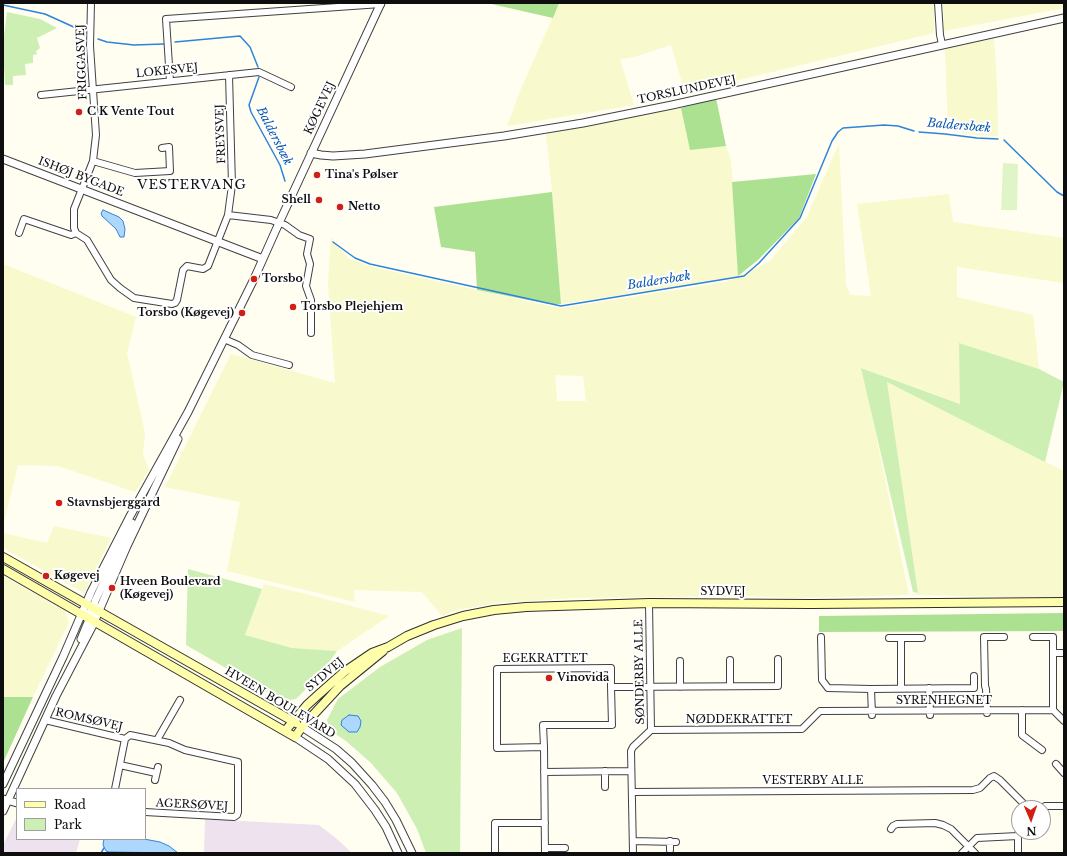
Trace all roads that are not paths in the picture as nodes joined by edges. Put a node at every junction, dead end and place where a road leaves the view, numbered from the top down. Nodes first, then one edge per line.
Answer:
1 (91, 3) edge
2 (938, 3) edge
3 (381, 4) edge
4 (1064, 18) edge
5 (942, 44) junction
6 (229, 75) junction
7 (170, 81) junction
8 (291, 87) dead end
9 (93, 89) junction
10 (41, 95) dead end
11 (162, 148) dead end
12 (312, 153) junction
13 (3, 159) edge
14 (93, 161) junction
15 (82, 189) junction
16 (228, 216) junction
17 (279, 223) junction
18 (19, 233) dead end
19 (76, 233) junction
20 (218, 241) junction
21 (263, 259) junction
22 (311, 333) dead end
23 (224, 339) junction
24 (289, 364) dead end
25 (188, 412) junction
26 (3, 557) edge
27 (3, 569) edge
28 (1064, 602) edge
29 (649, 604) junction
30 (92, 608) junction
31 (81, 614) junction
32 (91, 620) junction
33 (821, 637) dead end
34 (1004, 637) dead end
35 (1033, 637) dead end
36 (889, 638) dead end
37 (901, 638) junction
38 (922, 638) dead end
39 (388, 646) junction
40 (1053, 653) junction
41 (1064, 653) edge
42 (730, 660) dead end
43 (778, 660) dead end
44 (680, 661) dead end
45 (974, 676) dead end
46 (730, 686) junction
47 (611, 687) junction
48 (650, 687) junction
49 (680, 687) junction
50 (901, 688) junction
51 (929, 688) junction
52 (871, 689) junction
53 (180, 700) dead end
54 (1022, 710) junction
55 (1053, 710) junction
56 (820, 711) joint
57 (987, 712) junction
58 (872, 713) junction
59 (929, 713) junction
60 (45, 720) junction
61 (292, 720) junction
62 (1064, 721) edge
63 (302, 727) junction
64 (651, 730) junction
65 (285, 731) junction
66 (295, 737) junction
67 (125, 739) junction
68 (157, 740) junction
69 (544, 747) junction
70 (1042, 750) dead end
71 (1056, 764) dead end
72 (120, 765) junction
73 (605, 771) junction
74 (631, 771) junction
75 (544, 772) junction
76 (1064, 773) edge
77 (155, 780) dead end
78 (3, 784) edge
79 (605, 787) dead end
80 (115, 788) edge
81 (632, 792) junction
82 (5, 800) edge
83 (1020, 800) edge
84 (16, 804) edge
85 (16, 804) edge
86 (1051, 806) edge
87 (1064, 806) edge
88 (3, 809) edge
89 (146, 812) edge
90 (545, 823) junction
91 (891, 829) dead end
92 (1011, 834) edge
93 (1018, 840) edge
94 (633, 841) junction
95 (968, 846) junction
96 (565, 848) dead end
97 (670, 850) dead end
98 (545, 851) edge
99 (398, 853) edge
100 (412, 853) edge
101 (495, 853) edge
102 (633, 853) edge
103 (962, 853) edge
104 (975, 853) edge
105 (1018, 853) edge

1 - 9 street, FRIGGASVEJ
2 - 5 street
3 - 7 street
3 - 12 street, KØGEVEJ
4 - 5 street, TORSLUNDEVEJ
5 - 12 street, TORSLUNDEVEJ
6 - 7 street, LOKESVEJ
6 - 8 street, LOKESVEJ
6 - 16 street, FREYSVEJ
7 - 9 street, LOKESVEJ
9 - 10 street, LOKESVEJ
9 - 14 street, FRIGGASVEJ
11 - 14 street
12 - 17 street, KØGEVEJ
13 - 15 street, ISHØJ BYGADE
14 - 15 street, FRIGGASVEJ
15 - 19 street, FRIGGASVEJ
15 - 20 street, ISHØJ BYGADE
16 - 17 street
16 - 20 street, FREYSVEJ
17 - 21 street, KØGEVEJ
17 - 22 street
18 - 19 street
19 - 20 street, FREYSVEJ
20 - 21 street, ISHØJ BYGADE
21 - 23 street, KØGEVEJ
23 - 24 street
23 - 25 street, KØGEVEJ
25 - 30 street, KØGEVEJ
25 - 30 street, KØGEVEJ
26 - 30 main road, HVEEN BOULEVARD
27 - 31 main road, HVEEN BOULEVARD
28 - 29 main road, SYDVEJ
29 - 39 main road, SYDVEJ
29 - 48 street, SØNDERBY ALLE
30 - 31 street, KØGEVEJ
30 - 32 street, KØGEVEJ
30 - 32 street
30 - 61 main road, HVEEN BOULEVARD
31 - 32 main road, HVEEN BOULEVARD
31 - 78 street, KØGEVEJ
32 - 60 street, KØGEVEJ
32 - 65 main road, HVEEN BOULEVARD
33 - 52 street
34 - 57 street
35 - 40 street
36 - 37 street
37 - 38 street
37 - 50 street
39 - 61 main road, SYDVEJ
39 - 63 main road, SYDVEJ
40 - 41 street
40 - 55 street
42 - 46 street
43 - 46 street
44 - 49 street
45 - 51 street
46 - 49 street
47 - 48 street
47 - 69 street, EGEKRATTET
47 - 69 street, EGEKRATTET
48 - 49 street
48 - 64 street, SØNDERBY ALLE
50 - 51 street
50 - 52 street
51 - 59 street
52 - 58 street
53 - 68 street
54 - 55 street, SYRENHEGNET
54 - 57 street, SYRENHEGNET
54 - 70 street
55 - 62 street
56 - 58 street, SYRENHEGNET
56 - 64 street, NØDDEKRATTET
57 - 59 street, SYRENHEGNET
58 - 59 street, SYRENHEGNET
60 - 67 street, ROMSØVEJ
60 - 82 street, KØGEVEJ
61 - 63 main road, HVEEN BOULEVARD
61 - 65 main road, SYDVEJ
63 - 66 main road, SYDVEJ
63 - 100 street, HVEEN BOULEVARD
64 - 74 street, SØNDERBY ALLE
65 - 66 main road, HVEEN BOULEVARD
66 - 99 street, HVEEN BOULEVARD
67 - 68 street
67 - 72 street, ROMSØVEJ
68 - 89 street, AGERSØVEJ
69 - 75 street
71 - 76 street
72 - 77 street
72 - 80 street, ROMSØVEJ
73 - 74 street
73 - 75 street
73 - 79 street
74 - 81 street, SØNDERBY ALLE
75 - 90 street
81 - 83 street, VESTERBY ALLE
81 - 94 street, SØNDERBY ALLE
82 - 84 street
82 - 88 street, KØGEVEJ
85 - 88 street
86 - 87 street
90 - 98 street
90 - 101 street
91 - 95 street
92 - 95 street
93 - 105 street
94 - 97 street
94 - 102 street, SØNDERBY ALLE
95 - 103 street
95 - 104 street
96 - 98 street

